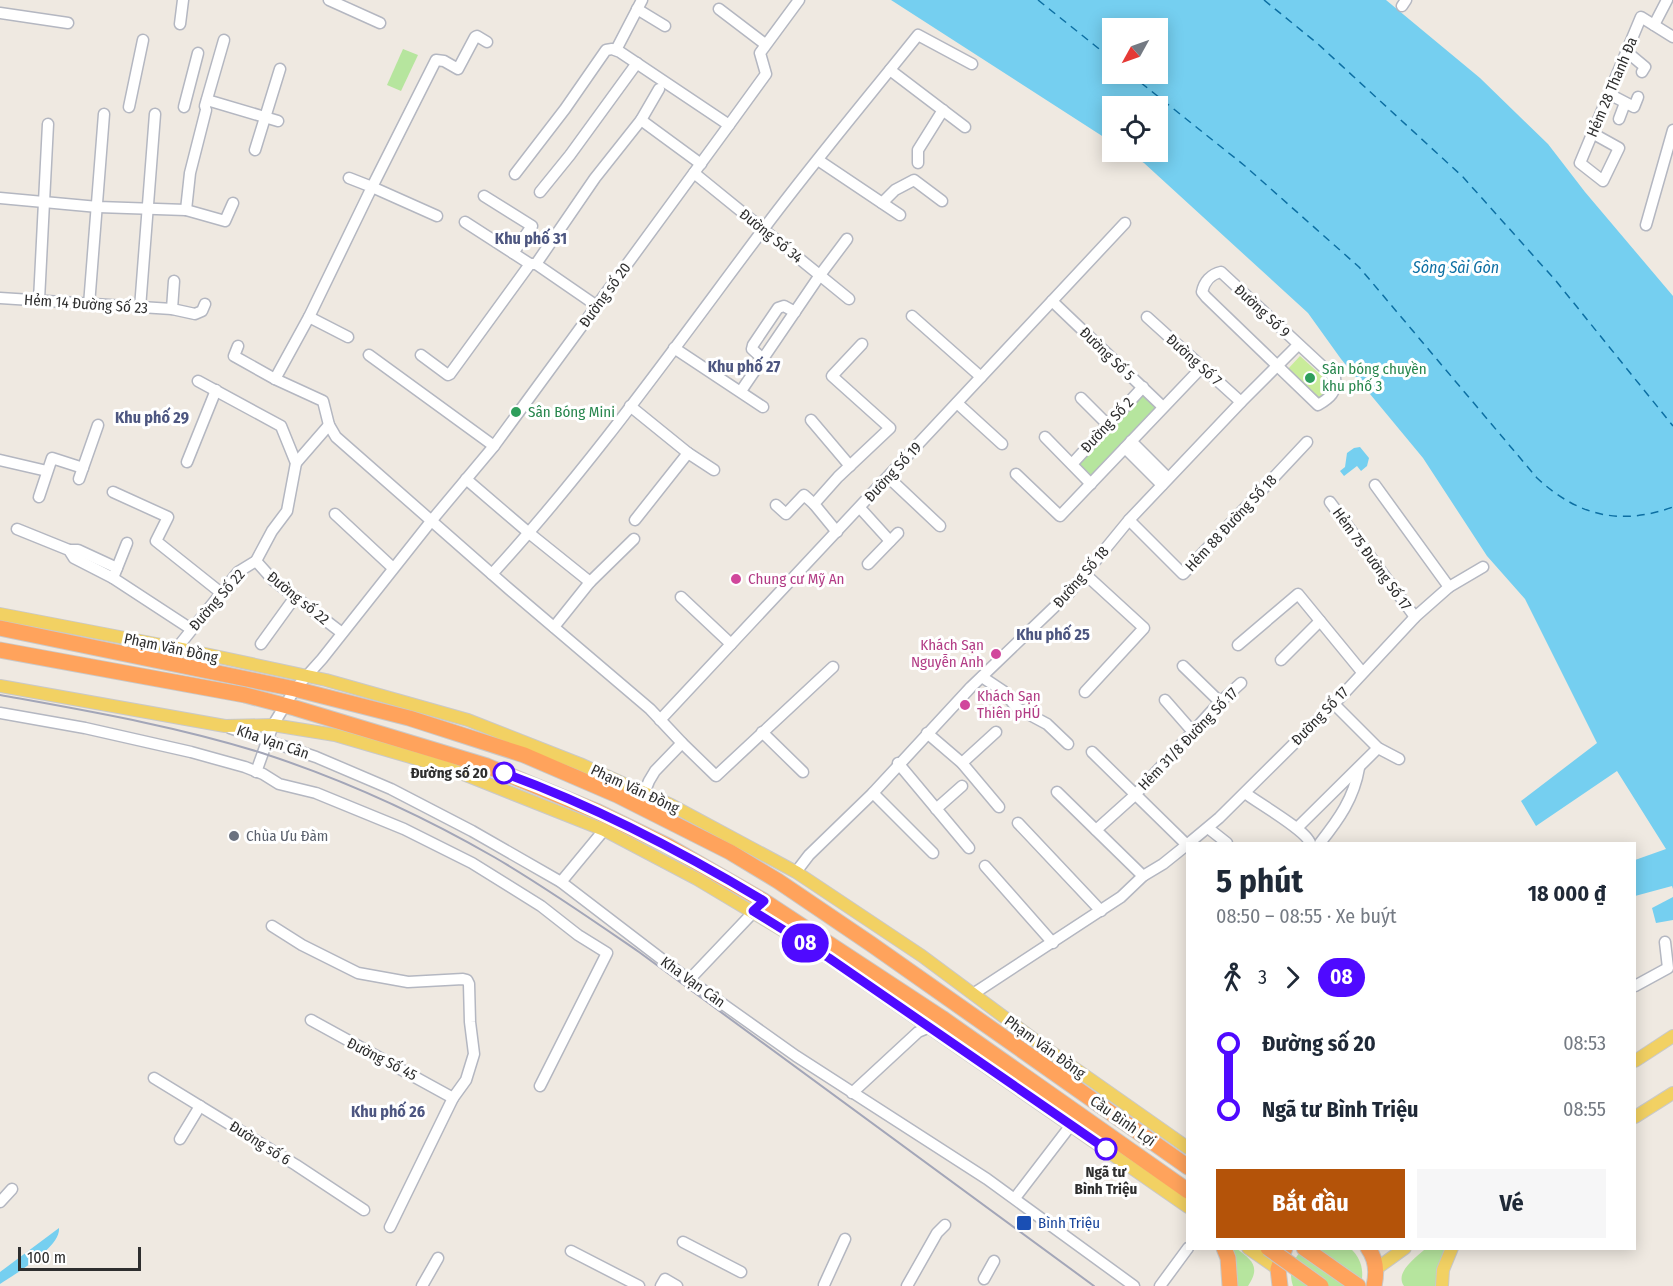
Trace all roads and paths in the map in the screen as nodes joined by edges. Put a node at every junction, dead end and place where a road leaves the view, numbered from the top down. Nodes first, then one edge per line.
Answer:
1 (1, 0) edge
2 (183, 0) edge
3 (329, 0) edge
4 (799, 0) edge
5 (1667, 0) edge
6 (640, 5) edge
7 (0, 6) edge
8 (719, 9) dead end
9 (0, 13) edge
10 (68, 23) dead end
11 (380, 23) dead end
12 (180, 24) dead end
13 (1654, 25) junction
14 (665, 26) dead end
15 (1673, 37) edge
16 (143, 40) dead end
17 (224, 40) dead end
18 (488, 42) dead end
19 (765, 44) junction
20 (616, 50) junction
21 (1627, 52) junction
22 (198, 53) dead end
23 (637, 63) junction
24 (972, 64) dead end
25 (280, 69) dead end
26 (890, 70) junction
27 (1642, 72) dead end
28 (659, 89) dead end
29 (1609, 94) junction
30 (1638, 97) dead end
31 (1625, 103) junction
32 (206, 106) junction
33 (129, 107) dead end
34 (184, 107) dead end
35 (943, 110) junction
36 (104, 114) dead end
37 (155, 114) dead end
38 (266, 118) junction
39 (1619, 119) dead end
40 (641, 120) junction
41 (278, 122) dead end
42 (48, 124) dead end
43 (729, 125) junction
44 (965, 127) dead end
45 (1673, 130) edge
46 (1592, 133) junction
47 (255, 150) dead end
48 (818, 160) junction
49 (918, 163) dead end
50 (697, 168) junction
51 (515, 174) dead end
52 (349, 178) dead end
53 (372, 187) junction
54 (540, 192) dead end
55 (484, 196) dead end
56 (0, 198) edge
57 (942, 201) dead end
58 (45, 203) junction
59 (233, 203) dead end
60 (882, 203) junction
61 (98, 207) junction
62 (148, 209) junction
63 (186, 210) junction
64 (900, 215) dead end
65 (437, 216) dead end
66 (465, 222) dead end
67 (1125, 223) dead end
68 (1646, 225) dead end
69 (763, 230) junction
70 (847, 239) dead end
71 (513, 253) junction
72 (533, 264) junction
73 (820, 275) junction
74 (174, 281) dead end
75 (0, 298) edge
76 (849, 299) dead end
77 (39, 300) junction
78 (1052, 300) junction
79 (205, 304) dead end
80 (89, 305) junction
81 (597, 306) junction
82 (140, 308) junction
83 (172, 309) junction
84 (795, 312) junction
85 (912, 316) dead end
86 (309, 317) junction
87 (1147, 317) dead end
88 (348, 337) dead end
89 (862, 344) dead end
90 (1298, 345) junction
91 (238, 346) dead end
92 (674, 348) junction
93 (369, 355) dead end
94 (421, 355) dead end
95 (763, 359) junction
96 (1277, 366) junction
97 (1202, 367) junction
98 (981, 377) junction
99 (275, 379) junction
100 (198, 381) dead end
101 (1143, 387) junction
102 (216, 390) junction
103 (741, 391) junction
104 (1081, 398) dead end
105 (1241, 402) junction
106 (957, 403) junction
107 (630, 406) junction
108 (764, 407) dead end
109 (1162, 407) junction
110 (811, 420) dead end
111 (98, 425) dead end
112 (328, 425) junction
113 (1108, 425) junction
114 (1045, 437) dead end
115 (1307, 442) dead end
116 (1002, 444) dead end
117 (1128, 444) junction
118 (494, 446) junction
119 (688, 453) junction
120 (2, 460) edge
121 (187, 462) dead end
122 (296, 463) junction
123 (1072, 464) junction
124 (850, 466) junction
125 (83, 468) junction
126 (47, 471) junction
127 (714, 471) dead end
128 (1016, 474) dead end
129 (888, 477) junction
130 (79, 479) dead end
131 (466, 479) junction
132 (1165, 482) junction
133 (1091, 484) junction
134 (1375, 485) dead end
135 (113, 492) dead end
136 (39, 497) dead end
137 (1330, 502) dead end
138 (814, 504) junction
139 (776, 505) dead end
140 (860, 507) junction
141 (335, 514) dead end
142 (432, 520) junction
143 (635, 520) dead end
144 (1129, 520) junction
145 (940, 526) dead end
146 (17, 529) dead end
147 (837, 532) junction
148 (529, 534) junction
149 (634, 539) dead end
150 (128, 543) dead end
151 (256, 561) junction
152 (868, 564) dead end
153 (1483, 567) dead end
154 (393, 568) junction
155 (115, 573) junction
156 (492, 574) junction
157 (1085, 574) junction
158 (590, 582) junction
159 (1449, 588) junction
160 (220, 592) junction
161 (295, 597) junction
162 (681, 597) dead end
163 (0, 614) edge
164 (1415, 617) junction
165 (1320, 621) junction
166 (554, 627) junction
167 (0, 628) edge
168 (191, 629) junction
169 (342, 633) junction
170 (261, 644) dead end
171 (730, 644) junction
172 (1238, 645) dead end
173 (177, 648) junction
174 (0, 650) edge
175 (1281, 660) dead end
176 (1183, 666) dead end
177 (833, 667) dead end
178 (1362, 672) junction
179 (305, 675) junction
180 (982, 676) junction
181 (1241, 683) dead end
182 (0, 686) edge
183 (295, 689) junction
184 (1085, 692) dead end
185 (1165, 700) dead end
186 (1220, 702) junction
187 (1334, 704) junction
188 (284, 705) junction
189 (410, 711) junction
190 (0, 713) edge
191 (660, 720) junction
192 (273, 725) junction
193 (225, 726) junction
194 (762, 732) junction
195 (996, 732) dead end
196 (1193, 732) junction
197 (927, 733) junction
198 (268, 740) junction
199 (682, 743) junction
200 (1068, 744) dead end
201 (1378, 748) junction
202 (1092, 752) dead end
203 (1399, 759) dead end
204 (962, 763) junction
205 (898, 764) junction
206 (1359, 768) junction
207 (256, 772) junction
208 (803, 772) dead end
209 (962, 786) dead end
210 (873, 792) junction
211 (1057, 792) dead end
212 (1245, 793) junction
213 (1135, 795) junction
214 (642, 800) junction
215 (999, 807) dead end
216 (936, 808) junction
217 (1018, 823) dead end
218 (1208, 828) junction
219 (1296, 828) junction
220 (604, 830) junction
221 (1096, 830) junction
222 (1186, 842) edge
223 (1190, 842) edge
224 (1226, 842) edge
225 (1310, 842) edge
226 (1321, 842) edge
227 (1186, 846) edge
228 (969, 848) dead end
229 (933, 853) dead end
230 (985, 866) dead end
231 (796, 872) junction
232 (1143, 876) junction
233 (561, 882) junction
234 (759, 906) junction
235 (1101, 911) junction
236 (272, 926) dead end
237 (1665, 942) dead end
238 (1053, 943) junction
239 (689, 980) junction
240 (1636, 985) edge
241 (973, 994) junction
242 (957, 1004) junction
243 (311, 1020) dead end
244 (936, 1022) junction
245 (1000, 1034) joint
246 (1673, 1036) edge
247 (1673, 1044) edge
248 (1636, 1060) edge
249 (1636, 1067) edge
250 (154, 1078) dead end
251 (540, 1086) dead end
252 (852, 1093) junction
253 (1673, 1093) edge
254 (453, 1098) junction
255 (200, 1106) junction
256 (1638, 1115) edge
257 (1071, 1125) junction
258 (180, 1138) dead end
259 (1186, 1147) edge
260 (1186, 1166) edge
261 (12, 1189) dead end
262 (1186, 1190) edge
263 (1015, 1198) junction
264 (0, 1202) edge
265 (1186, 1206) edge
266 (364, 1210) dead end
267 (945, 1225) dead end
268 (390, 1227) dead end
269 (845, 1239) dead end
270 (683, 1242) dead end
271 (1187, 1250) edge
272 (1225, 1250) edge
273 (1250, 1250) edge
274 (1271, 1250) edge
275 (1285, 1250) edge
276 (1307, 1250) edge
277 (1369, 1250) edge
278 (1403, 1250) edge
279 (1451, 1250) edge
280 (571, 1251) dead end
281 (438, 1258) dead end
282 (994, 1261) dead end
283 (741, 1272) dead end
284 (984, 1279) dead end
285 (1378, 1280) edge
286 (1277, 1281) edge
287 (824, 1285) edge
288 (422, 1286) edge
289 (639, 1286) edge
290 (661, 1286) edge
291 (677, 1286) edge
292 (907, 1286) edge
293 (1134, 1286) edge
294 (1160, 1286) edge
295 (1230, 1286) edge
296 (1321, 1286) edge
297 (1358, 1286) edge
298 (1442, 1286) edge

1 - 7 street
2 - 12 street
3 - 11 street
4 - 19 street
5 - 13 street
6 - 14 street
6 - 20 street
8 - 19 street
9 - 10 street
13 - 15 street, Hẻm 28 Thanh Đa
13 - 21 street, Hẻm 28 Thanh Đa
16 - 33 street
17 - 32 street
18 - 53 street
19 - 43 street, Đường số 20
20 - 23 street
20 - 51 street
21 - 27 street
21 - 29 street, Hẻm 28 Thanh Đa
22 - 34 street
23 - 43 street
23 - 54 street
24 - 26 street
25 - 38 street
26 - 35 street
26 - 48 street
28 - 40 street
29 - 31 street
29 - 46 street, Hẻm 28 Thanh Đa
30 - 31 street
31 - 39 street
32 - 38 street
32 - 63 street
35 - 44 street
35 - 49 street
36 - 61 street
37 - 62 street
38 - 41 street
38 - 47 street
40 - 50 street, Đường Số 34
40 - 72 street
42 - 58 street
43 - 50 street, Đường số 20
45 - 68 street
46 - 46 street, Hẻm 28 Thanh Đa
48 - 60 street
48 - 69 street
50 - 69 street, Đường Số 34
50 - 81 street, Đường số 20
52 - 53 street
53 - 65 street
53 - 86 street
55 - 71 street
56 - 58 street
57 - 60 street
58 - 61 street
58 - 77 street
59 - 63 street
60 - 64 street
61 - 62 street
61 - 80 street
62 - 63 street
62 - 82 street
66 - 71 street
67 - 78 street, Đường Số 19
69 - 73 street, Đường Số 34
69 - 92 street
70 - 73 street
71 - 72 street
72 - 81 street
72 - 94 street
73 - 76 street, Đường Số 34
73 - 84 street
74 - 83 street
75 - 77 street, Hẻm 14 Đường Số 23
77 - 80 street, Hẻm 14 Đường Số 23
78 - 98 street, Đường Số 19
78 - 101 street, Đường Số 5
79 - 83 street, Hẻm 14 Đường Số 23
80 - 82 street, Hẻm 14 Đường Số 23
81 - 118 street, Đường số 20
82 - 83 street, Hẻm 14 Đường Số 23
84 - 95 street
84 - 95 street
85 - 98 street
86 - 88 street
86 - 99 street
87 - 97 street, Đường Số 7
89 - 124 street
90 - 96 street, Đường Số 18
90 - 96 street, Đường Số 9
90 - 96 street, Đường Số 9
91 - 99 street
92 - 103 street
92 - 107 street
93 - 118 street
95 - 103 street
96 - 105 street, Đường Số 18
97 - 105 street, Đường Số 7
97 - 109 street, Đường Số 2
98 - 106 street, Đường Số 19
99 - 112 street
100 - 102 street
101 - 109 street, Đường Số 5
101 - 113 street, Đường Số 2
102 - 121 street
102 - 122 street
103 - 108 street
104 - 113 street
105 - 132 street, Đường Số 18
106 - 116 street
106 - 129 street, Đường Số 19
107 - 119 street
107 - 148 street
109 - 117 street, Đường Số 2
110 - 124 street
111 - 125 street
112 - 122 street
112 - 142 street
113 - 123 street, Đường Số 2
114 - 123 street
115 - 144 street, Hẻm 88 Đường Số 18
117 - 132 street, Đường Số 2
117 - 133 street, Đường Số 2
118 - 131 street, Đường số 20
119 - 127 street
119 - 143 street
120 - 126 street
122 - 151 street, Đường Số 22
123 - 133 street
124 - 138 street
125 - 126 street
125 - 130 street
126 - 136 street
128 - 133 street, Đường Số 2
129 - 140 street, Đường Số 19
129 - 145 street
131 - 142 street, Đường số 20
131 - 148 street
132 - 144 street, Đường Số 18
134 - 159 street
135 - 160 street
137 - 164 street, Hẻm 75 Đường Số 17
138 - 139 street
138 - 147 street
140 - 147 street, Đường Số 19
140 - 152 street
141 - 154 street
142 - 154 street, Đường số 20
142 - 156 street
144 - 157 street, Đường Số 18
146 - 155 street
147 - 171 street, Đường Số 19
148 - 156 street
148 - 158 street
149 - 158 street
150 - 155 street
151 - 160 street, Đường Số 22
151 - 161 street, Đường số 22
153 - 159 street, Đường Số 17
154 - 169 street, Đường số 20
155 - 168 street
156 - 166 street
157 - 180 street, Đường Số 18
157 - 184 street
158 - 166 street
159 - 164 street, Đường Số 17
160 - 168 street, Đường Số 22
161 - 169 street, Đường số 22
161 - 170 street
162 - 171 street
163 - 173 main road, Phạm Văn Đồng
164 - 178 street, Đường Số 17
165 - 172 street
165 - 175 street
165 - 178 street
166 - 191 street
167 - 183 highway, Phạm Văn Đồng
168 - 173 street, Đường Số 22
169 - 179 street, Đường số 20
171 - 191 street, Đường Số 19
173 - 179 main road, Phạm Văn Đồng
174 - 188 highway
176 - 186 street
177 - 194 street
178 - 187 street, Đường Số 17
179 - 183 street, Đường số 20
179 - 189 main road, Phạm Văn Đồng
180 - 197 street, Đường Số 18
180 - 200 street
181 - 186 street, Hẻm 31/8 Đường Số 17
182 - 193 main road
183 - 188 street, Đường số 20
183 - 189 highway, Phạm Văn Đồng
185 - 196 street
186 - 196 street, Hẻm 31/8 Đường Số 17
187 - 201 street
187 - 212 street, Đường Số 17
188 - 192 street, Đường số 20
188 - 234 highway
189 - 214 highway, Phạm Văn Đồng
190 - 207 street
191 - 199 street
192 - 193 main road
192 - 198 street, Đường số 20
192 - 220 main road
193 - 198 street, Kha Vạn Cân
194 - 199 street
194 - 208 street
195 - 204 street
196 - 213 street, Hẻm 31/8 Đường Số 17
197 - 204 street
197 - 205 street, Đường Số 18
198 - 207 street
198 - 233 street, Kha Vạn Cân
199 - 214 street
201 - 203 street
201 - 206 street
202 - 213 street
204 - 215 street
205 - 210 street, Đường Số 18
205 - 216 street
206 - 219 street
206 - 226 street
207 - 251 street
209 - 216 street
210 - 229 street
210 - 231 street, Đường Số 18
211 - 221 street
212 - 218 street, Đường Số 17
212 - 219 street
213 - 221 street, Hẻm 31/8 Đường Số 17
213 - 222 street
214 - 231 main road, Phạm Văn Đồng
214 - 242 highway, Phạm Văn Đồng
216 - 228 street
217 - 235 street
218 - 223 street, Đường Số 17
218 - 224 street
219 - 225 street
220 - 233 street
220 - 234 main road
221 - 232 street
227 - 232 street, Đường Số 17
230 - 238 street
231 - 241 main road, Phạm Văn Đồng
232 - 235 street, Đường Số 17
233 - 239 street, Kha Vạn Cân
234 - 239 street
234 - 244 highway
235 - 238 street, Đường Số 17
236 - 254 street
237 - 240 street
238 - 241 street, Đường Số 17
239 - 252 street, Kha Vạn Cân
241 - 242 main road
241 - 259 main road, Phạm Văn Đồng
242 - 245 highway, Phạm Văn Đồng
243 - 254 street, Đường Số 45
244 - 252 street
244 - 257 main road
244 - 262 highway, Cầu Bình Lợi
245 - 260 highway, Cầu Bình Lợi
246 - 248 main road
247 - 249 main road
250 - 255 street, Đường số 6
252 - 263 street, Kha Vạn Cân
253 - 256 main road
254 - 268 street
255 - 258 street
255 - 266 street, Đường số 6
257 - 263 street
257 - 265 main road
261 - 264 street
263 - 293 street, Kha Vạn Cân
267 - 292 street
269 - 287 street
270 - 283 street
271 - 294 street
272 - 295 highway
273 - 286 main road
274 - 296 highway, bridge
275 - 286 highway
276 - 297 highway
277 - 285 highway
278 - 285 main road
279 - 298 main road
280 - 289 street
281 - 288 street
282 - 284 street
290 - 291 street

